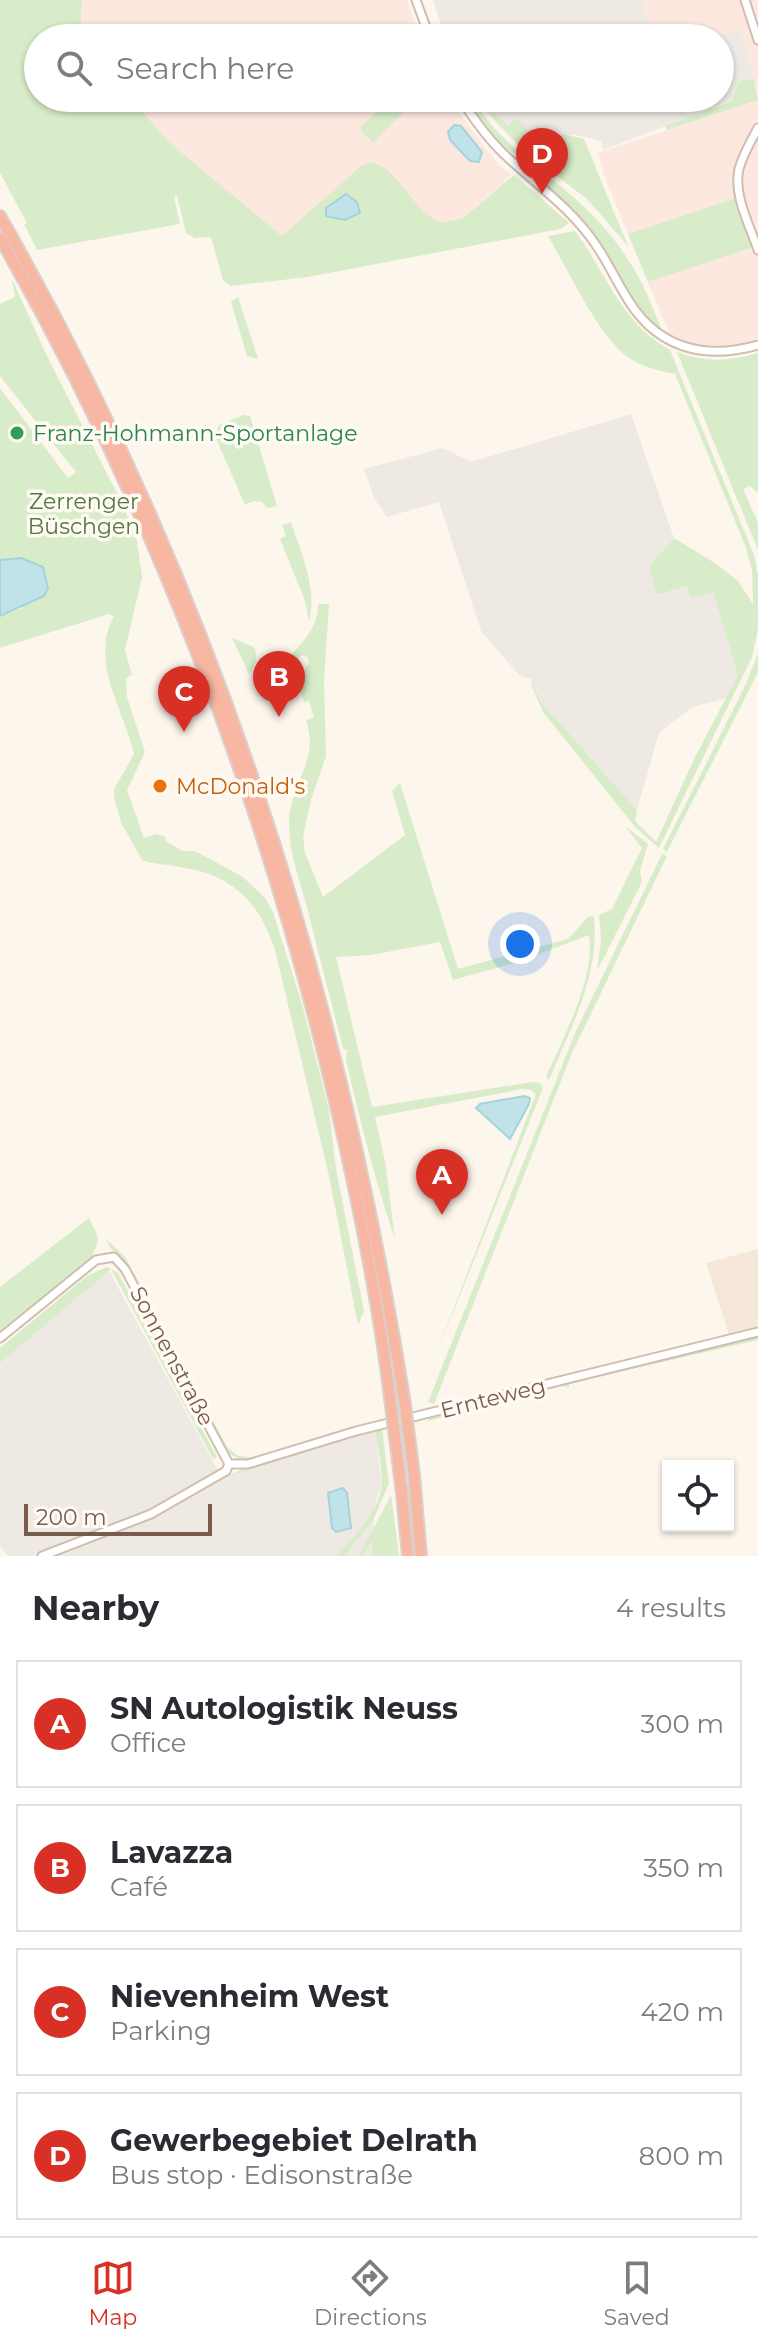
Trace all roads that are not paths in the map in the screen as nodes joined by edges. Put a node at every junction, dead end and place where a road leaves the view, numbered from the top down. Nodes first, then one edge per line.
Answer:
1 (416, 0) edge
2 (745, 0) edge
3 (425, 24) edge
4 (758, 40) edge
5 (471, 112) edge
6 (758, 128) edge
7 (0, 216) edge
8 (0, 238) edge
9 (758, 250) edge
10 (758, 345) edge
11 (758, 1332) edge
12 (0, 1338) edge
13 (229, 1464) junction
14 (42, 1556) edge
15 (408, 1556) edge
16 (421, 1556) edge

1 - 3 street
2 - 4 street
5 - 10 street
6 - 9 street
7 - 16 highway, bridge
8 - 15 highway, bridge
11 - 13 street, Ernteweg
12 - 13 street, Sonnenstraße
13 - 14 street

